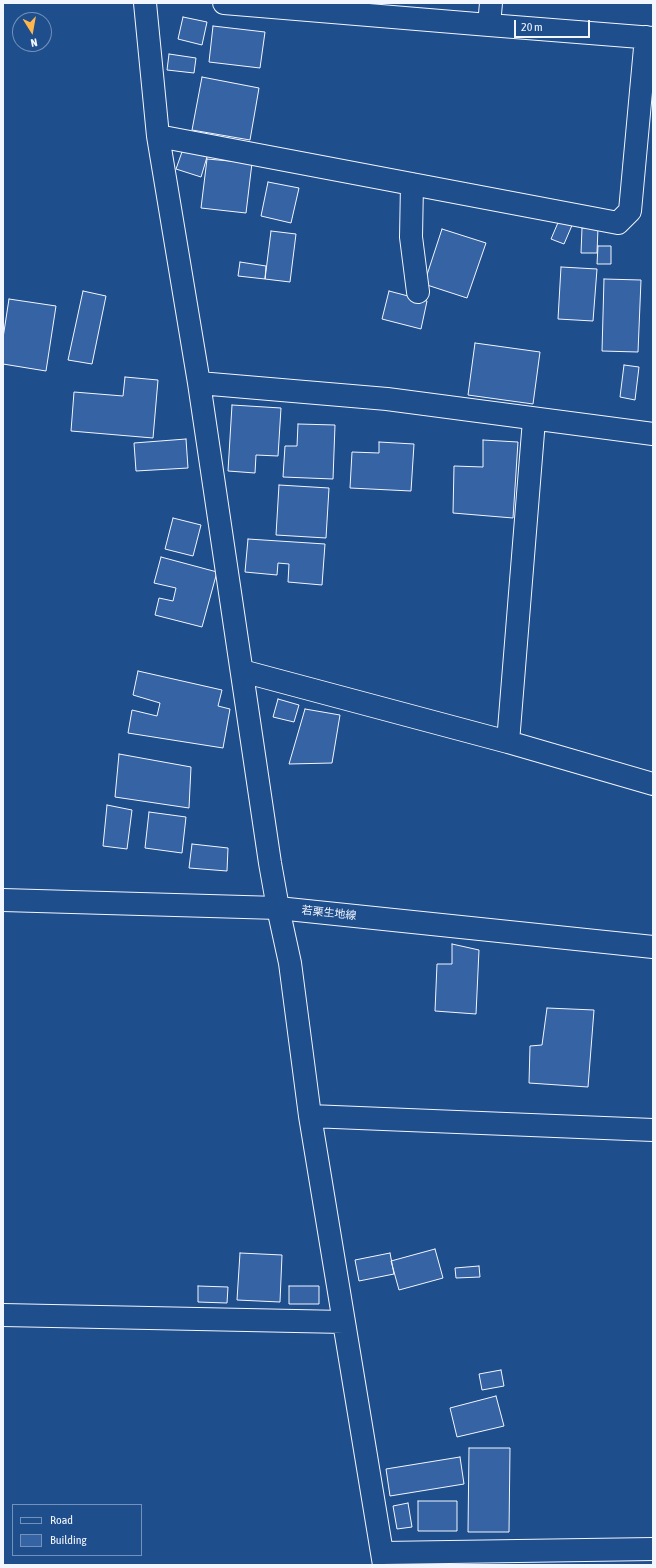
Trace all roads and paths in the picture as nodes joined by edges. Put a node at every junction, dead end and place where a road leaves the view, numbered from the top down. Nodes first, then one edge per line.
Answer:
1 (145, 3) edge
2 (224, 3) edge
3 (491, 3) edge
4 (489, 26) junction
5 (649, 38) edge
6 (158, 136) junction
7 (412, 184) junction
8 (418, 292) dead end
9 (199, 383) junction
10 (534, 420) junction
11 (653, 434) edge
12 (242, 671) junction
13 (508, 742) junction
14 (653, 784) edge
15 (3, 900) edge
16 (278, 908) junction
17 (653, 947) edge
18 (310, 1116) junction
19 (653, 1130) edge
20 (3, 1315) edge
21 (344, 1322) junction
22 (653, 1549) edge
23 (383, 1559) edge

1 - 6 street
2 - 4 street
3 - 4 street
4 - 5 street
5 - 7 street
6 - 7 street
6 - 9 street
7 - 8 street
9 - 10 street
9 - 12 street
10 - 11 street
10 - 13 street
12 - 13 street
12 - 16 street
13 - 14 street
15 - 16 street, 若栗生地線
16 - 17 street, 若栗生地線
16 - 18 street
18 - 19 street
18 - 21 street
20 - 21 street
21 - 23 street
22 - 23 street

